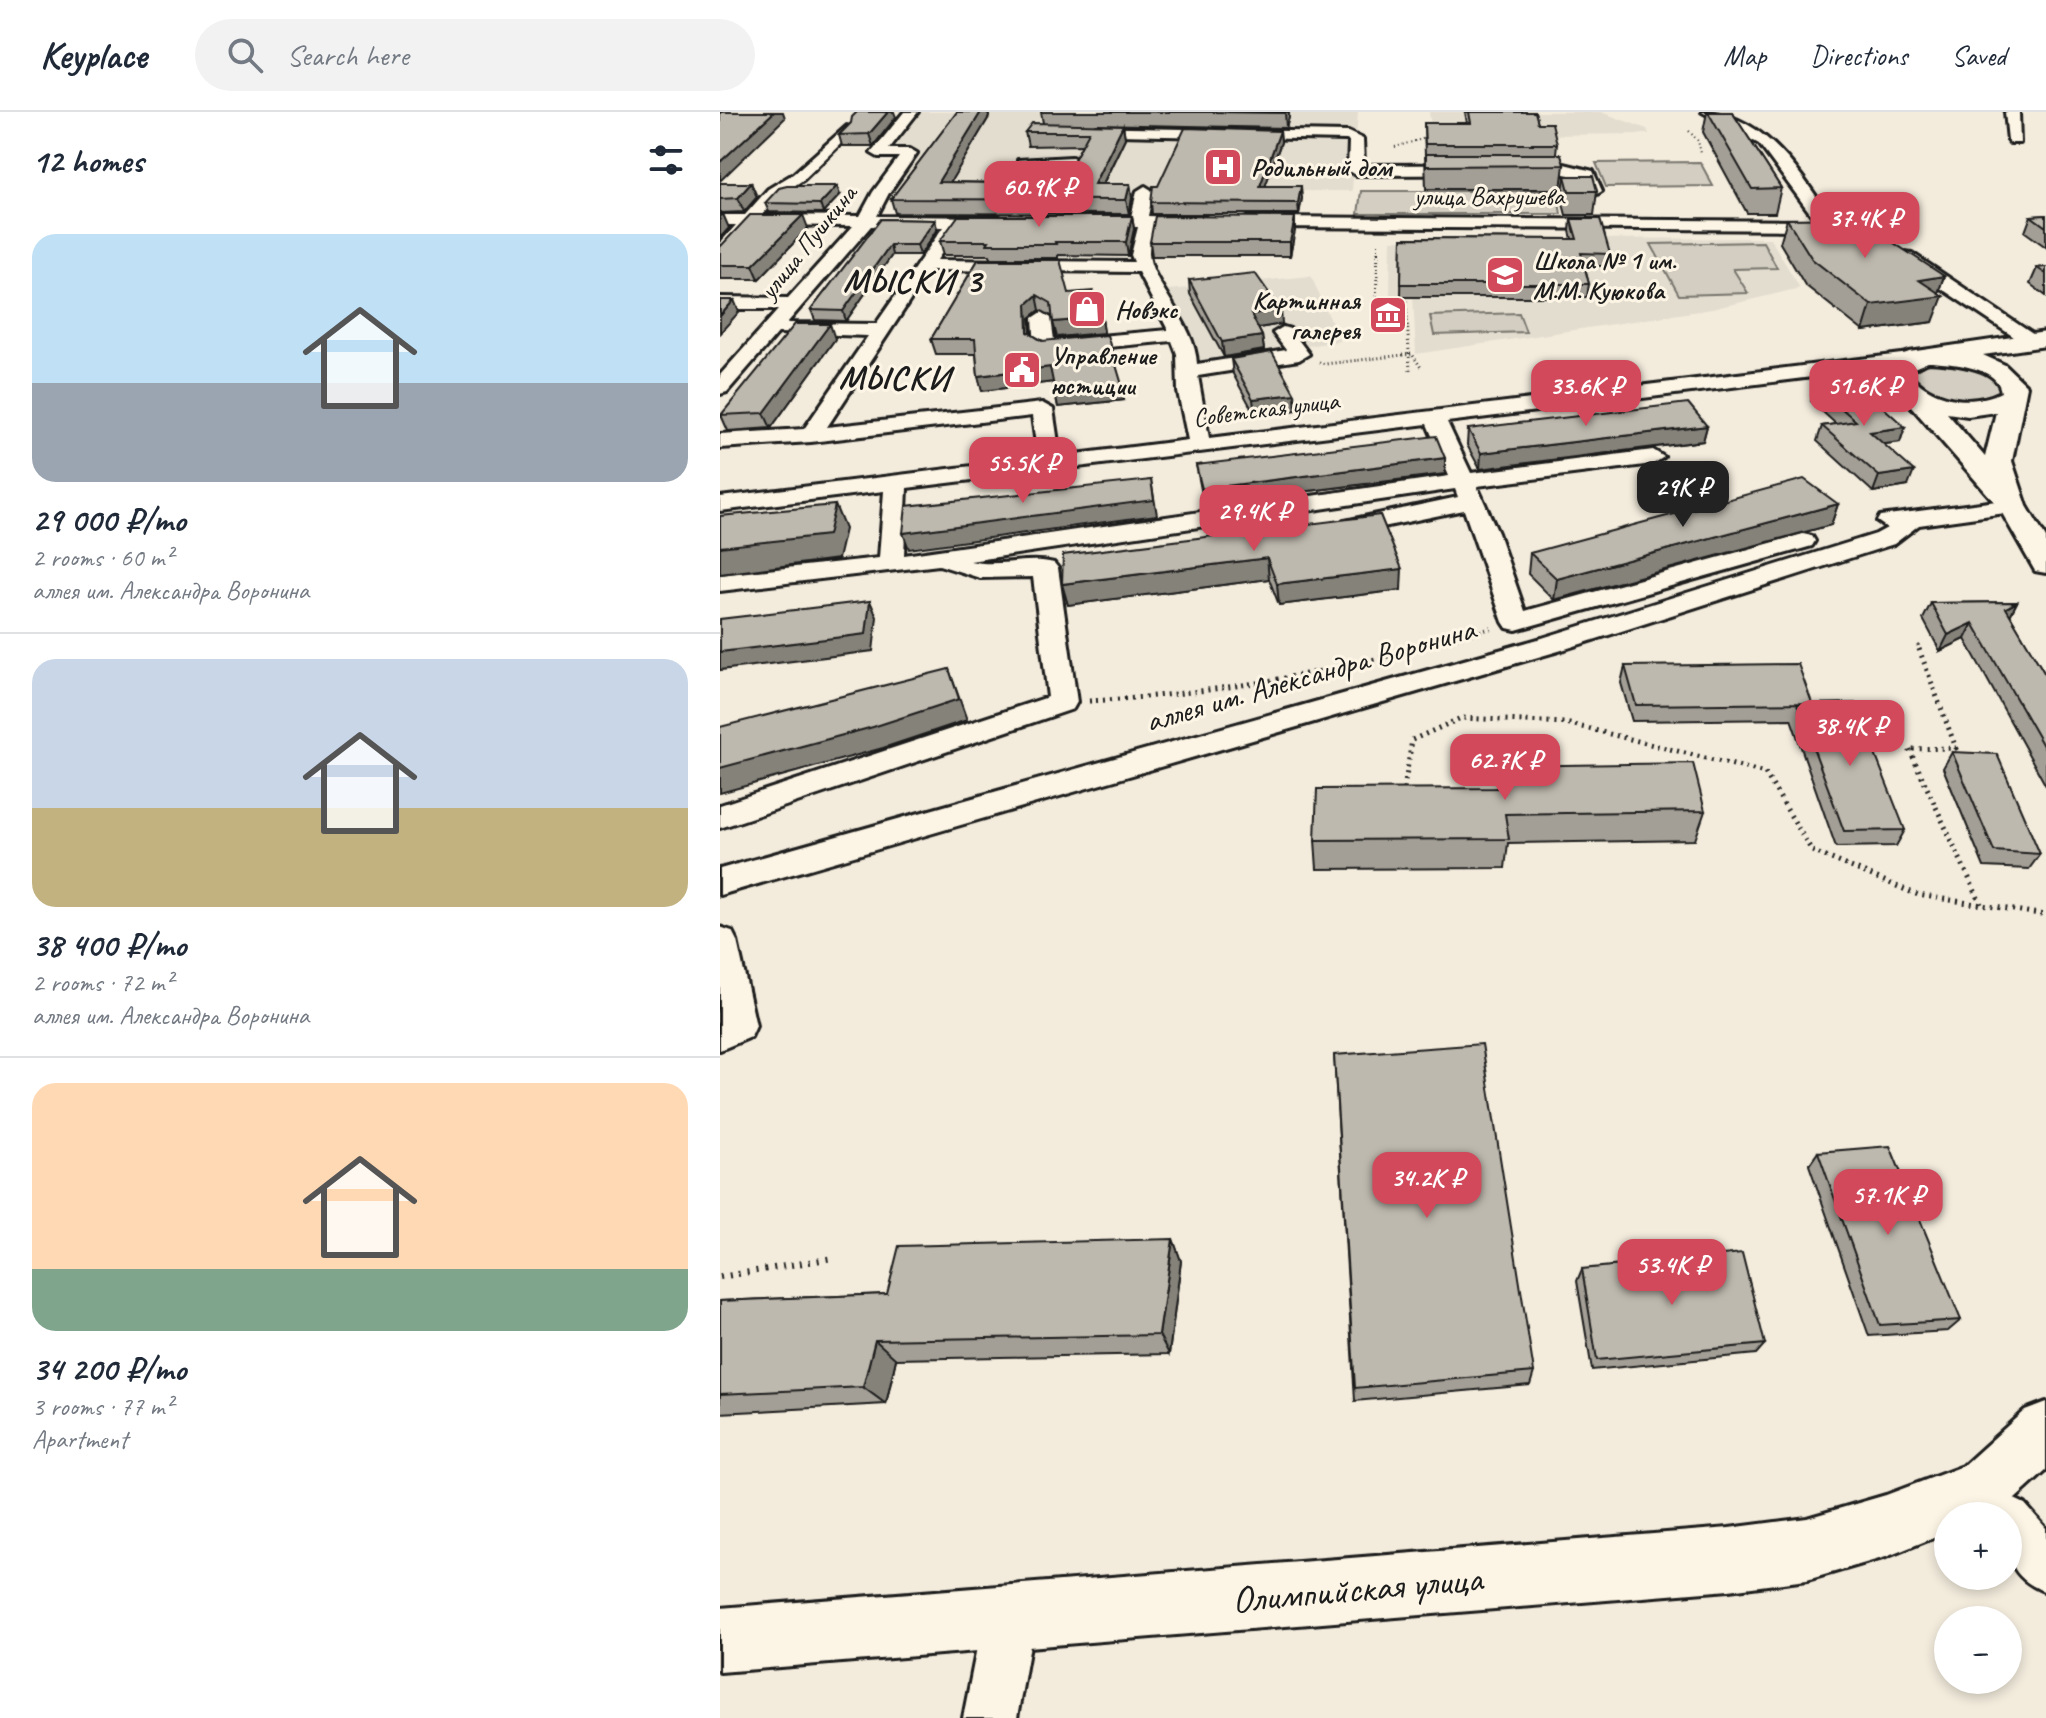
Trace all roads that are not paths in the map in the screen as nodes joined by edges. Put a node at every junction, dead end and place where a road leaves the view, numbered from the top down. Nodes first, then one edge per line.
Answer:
1 (911, 112) edge
2 (1709, 112) edge
3 (2012, 112) edge
4 (847, 130) edge
5 (1054, 131) edge
6 (2015, 140) dead end
7 (1037, 151) edge
8 (1023, 163) junction
9 (1145, 191) dead end
10 (1594, 191) edge
11 (975, 206) junction
12 (720, 220) edge
13 (752, 220) junction
14 (866, 221) junction
15 (1015, 222) edge
16 (1074, 222) edge
17 (1147, 222) junction
18 (1826, 224) junction
19 (1854, 233) edge
20 (1891, 248) edge
21 (720, 253) edge
22 (925, 265) junction
23 (1145, 267) junction
24 (720, 303) edge
25 (794, 304) junction
26 (1042, 318) edge
27 (772, 329) junction
28 (882, 330) junction
29 (1283, 333) edge
30 (1179, 335) junction
31 (2039, 340) edge
32 (1919, 357) junction
33 (1818, 369) junction
34 (1187, 372) junction
35 (720, 388) edge
36 (1910, 390) junction
37 (2013, 391) junction
38 (1434, 416) junction
39 (811, 435) junction
40 (720, 441) edge
41 (1200, 445) junction
42 (1653, 457) edge
43 (1050, 464) junction
44 (896, 483) junction
45 (1468, 491) junction
46 (720, 504) edge
47 (2012, 506) junction
48 (1912, 518) junction
49 (1322, 532) edge
50 (943, 557) junction
51 (891, 564) junction
52 (1076, 564) edge
53 (2046, 564) edge
54 (1045, 568) junction
55 (720, 583) edge
56 (720, 817) edge
57 (720, 882) edge
58 (720, 941) edge
59 (720, 1034) edge
60 (2046, 1431) edge
61 (2003, 1502) edge
62 (1934, 1518) edge
63 (2022, 1537) edge
64 (2046, 1567) edge
65 (1009, 1617) junction
66 (720, 1640) edge
67 (990, 1718) edge

1 - 14 street, улица Пушкина
2 - 18 street
3 - 6 street
4 - 13 street
5 - 10 street
7 - 8 street
8 - 11 street
8 - 11 street
9 - 17 street
11 - 14 street
11 - 15 street
11 - 22 street
12 - 13 street
13 - 14 street
13 - 21 street
14 - 25 street, улица Пушкина
16 - 17 street, улица Вахрушева
17 - 18 street, улица Вахрушева
17 - 23 street
18 - 19 street, улица Вахрушева
20 - 31 street
22 - 23 street
22 - 28 street
23 - 30 street
24 - 25 street
25 - 27 street, улица Пушкина
26 - 30 street
27 - 28 street
27 - 35 street, улица Пушкина
28 - 39 street
29 - 34 street
30 - 34 street
31 - 32 main road
31 - 37 main road
32 - 33 street
32 - 36 main road
32 - 37 main road
33 - 36 street
33 - 38 street, Советская улица
34 - 41 street
36 - 37 main road
36 - 47 main road
37 - 47 main road
38 - 41 street, Советская улица
38 - 45 street
39 - 40 street
39 - 43 street
41 - 43 street, Советская улица
42 - 45 street
43 - 44 street, Советская улица
44 - 46 street, Советская улица
44 - 51 street
45 - 48 street
45 - 49 street
45 - 50 street
47 - 48 street
47 - 53 main road
48 - 57 street, аллея им. Александра Воронина
50 - 51 street
50 - 54 street
51 - 55 street
52 - 54 street
54 - 56 street
58 - 59 street
60 - 61 main road
62 - 65 main road, Олимпийская улица
63 - 64 street
65 - 66 main road, Олимпийская улица
65 - 67 street

